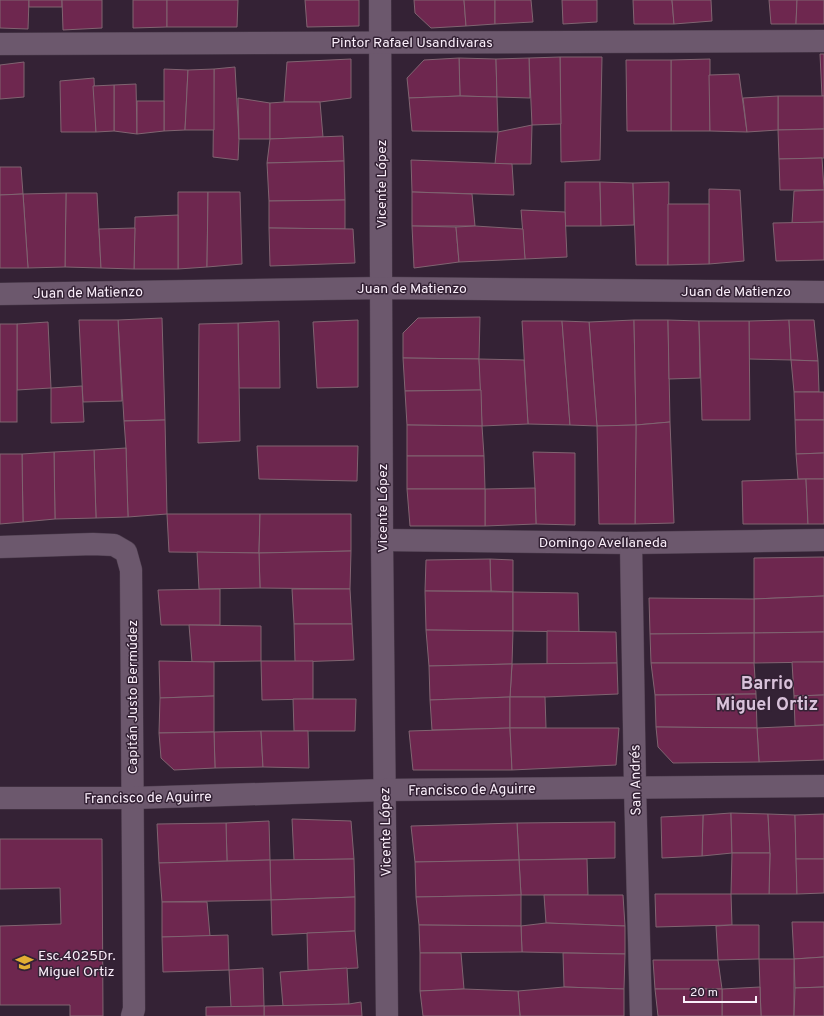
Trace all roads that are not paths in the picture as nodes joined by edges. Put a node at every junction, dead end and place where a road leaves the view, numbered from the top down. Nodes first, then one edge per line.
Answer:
1 (380, 0) edge
2 (824, 41) edge
3 (380, 42) junction
4 (0, 44) edge
5 (382, 288) junction
6 (824, 292) edge
7 (0, 294) edge
8 (382, 540) junction
9 (824, 540) edge
10 (631, 543) junction
11 (0, 547) edge
12 (824, 786) edge
13 (635, 787) junction
14 (384, 790) junction
15 (0, 798) edge
16 (133, 798) junction
17 (132, 1016) edge
18 (387, 1016) edge
19 (641, 1016) edge

1 - 3 street, Vicente López
2 - 3 street, Pintor Rafael Usandivaras
3 - 4 street, Pintor Rafael Usandivaras
3 - 5 street, Vicente López
5 - 6 street, Juan de Matienzo
5 - 7 street, Juan de Matienzo
5 - 8 street, Vicente López
8 - 10 street, Domingo Avellaneda
8 - 14 street, Vicente López
9 - 10 street, Domingo Avellaneda
10 - 13 street, San Andrés
11 - 16 street, Capitán Justo Bermúdez
12 - 13 street, Francisco de Aguirre
13 - 14 street, Francisco de Aguirre
13 - 19 street, San Andrés
14 - 16 street, Francisco de Aguirre
14 - 18 street, Vicente López
15 - 16 street, Francisco de Aguirre
16 - 17 street, Capitán Justo Bermúdez

